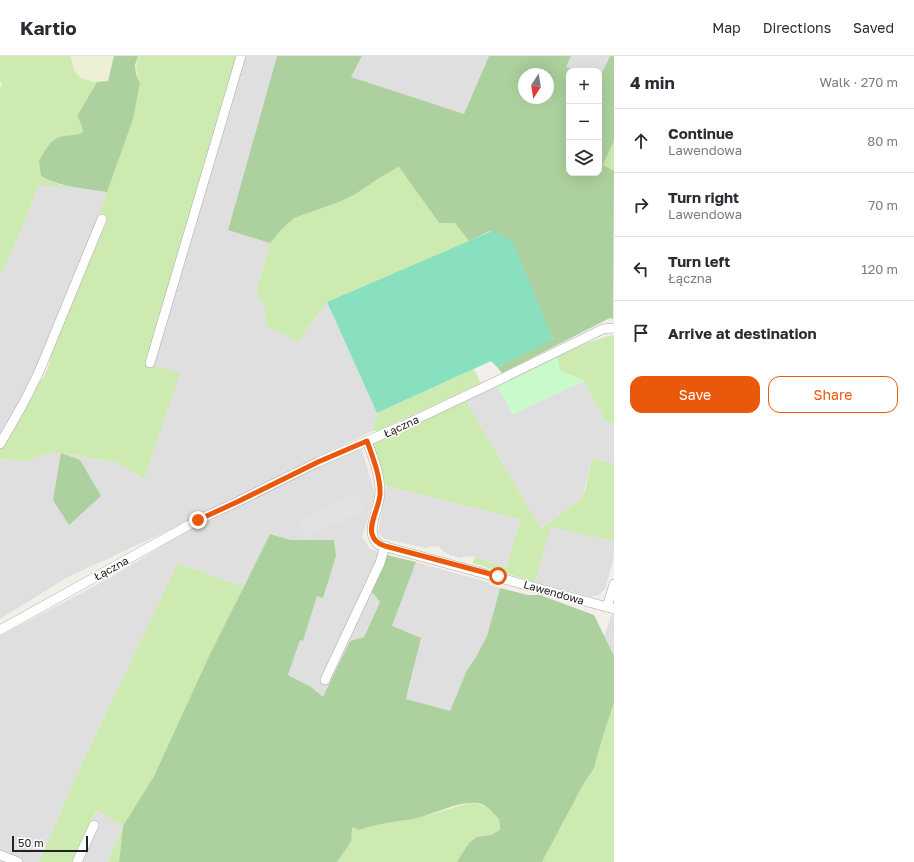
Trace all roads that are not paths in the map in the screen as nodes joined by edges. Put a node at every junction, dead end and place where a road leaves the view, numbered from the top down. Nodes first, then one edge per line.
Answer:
1 (241, 56) edge
2 (102, 219) dead end
3 (614, 328) edge
4 (150, 363) dead end
5 (367, 441) junction
6 (0, 444) edge
7 (385, 546) junction
8 (614, 584) edge
9 (611, 608) edge
10 (0, 630) edge
11 (325, 680) dead end
12 (94, 825) dead end
13 (0, 855) edge
14 (18, 862) edge
15 (76, 862) edge

1 - 4 street
2 - 6 street
3 - 5 street, Łączna
5 - 7 street
5 - 10 street, Łączna
7 - 9 street, Lawendowa
7 - 11 street
8 - 9 street, Lawendowa
12 - 15 street
13 - 14 street

